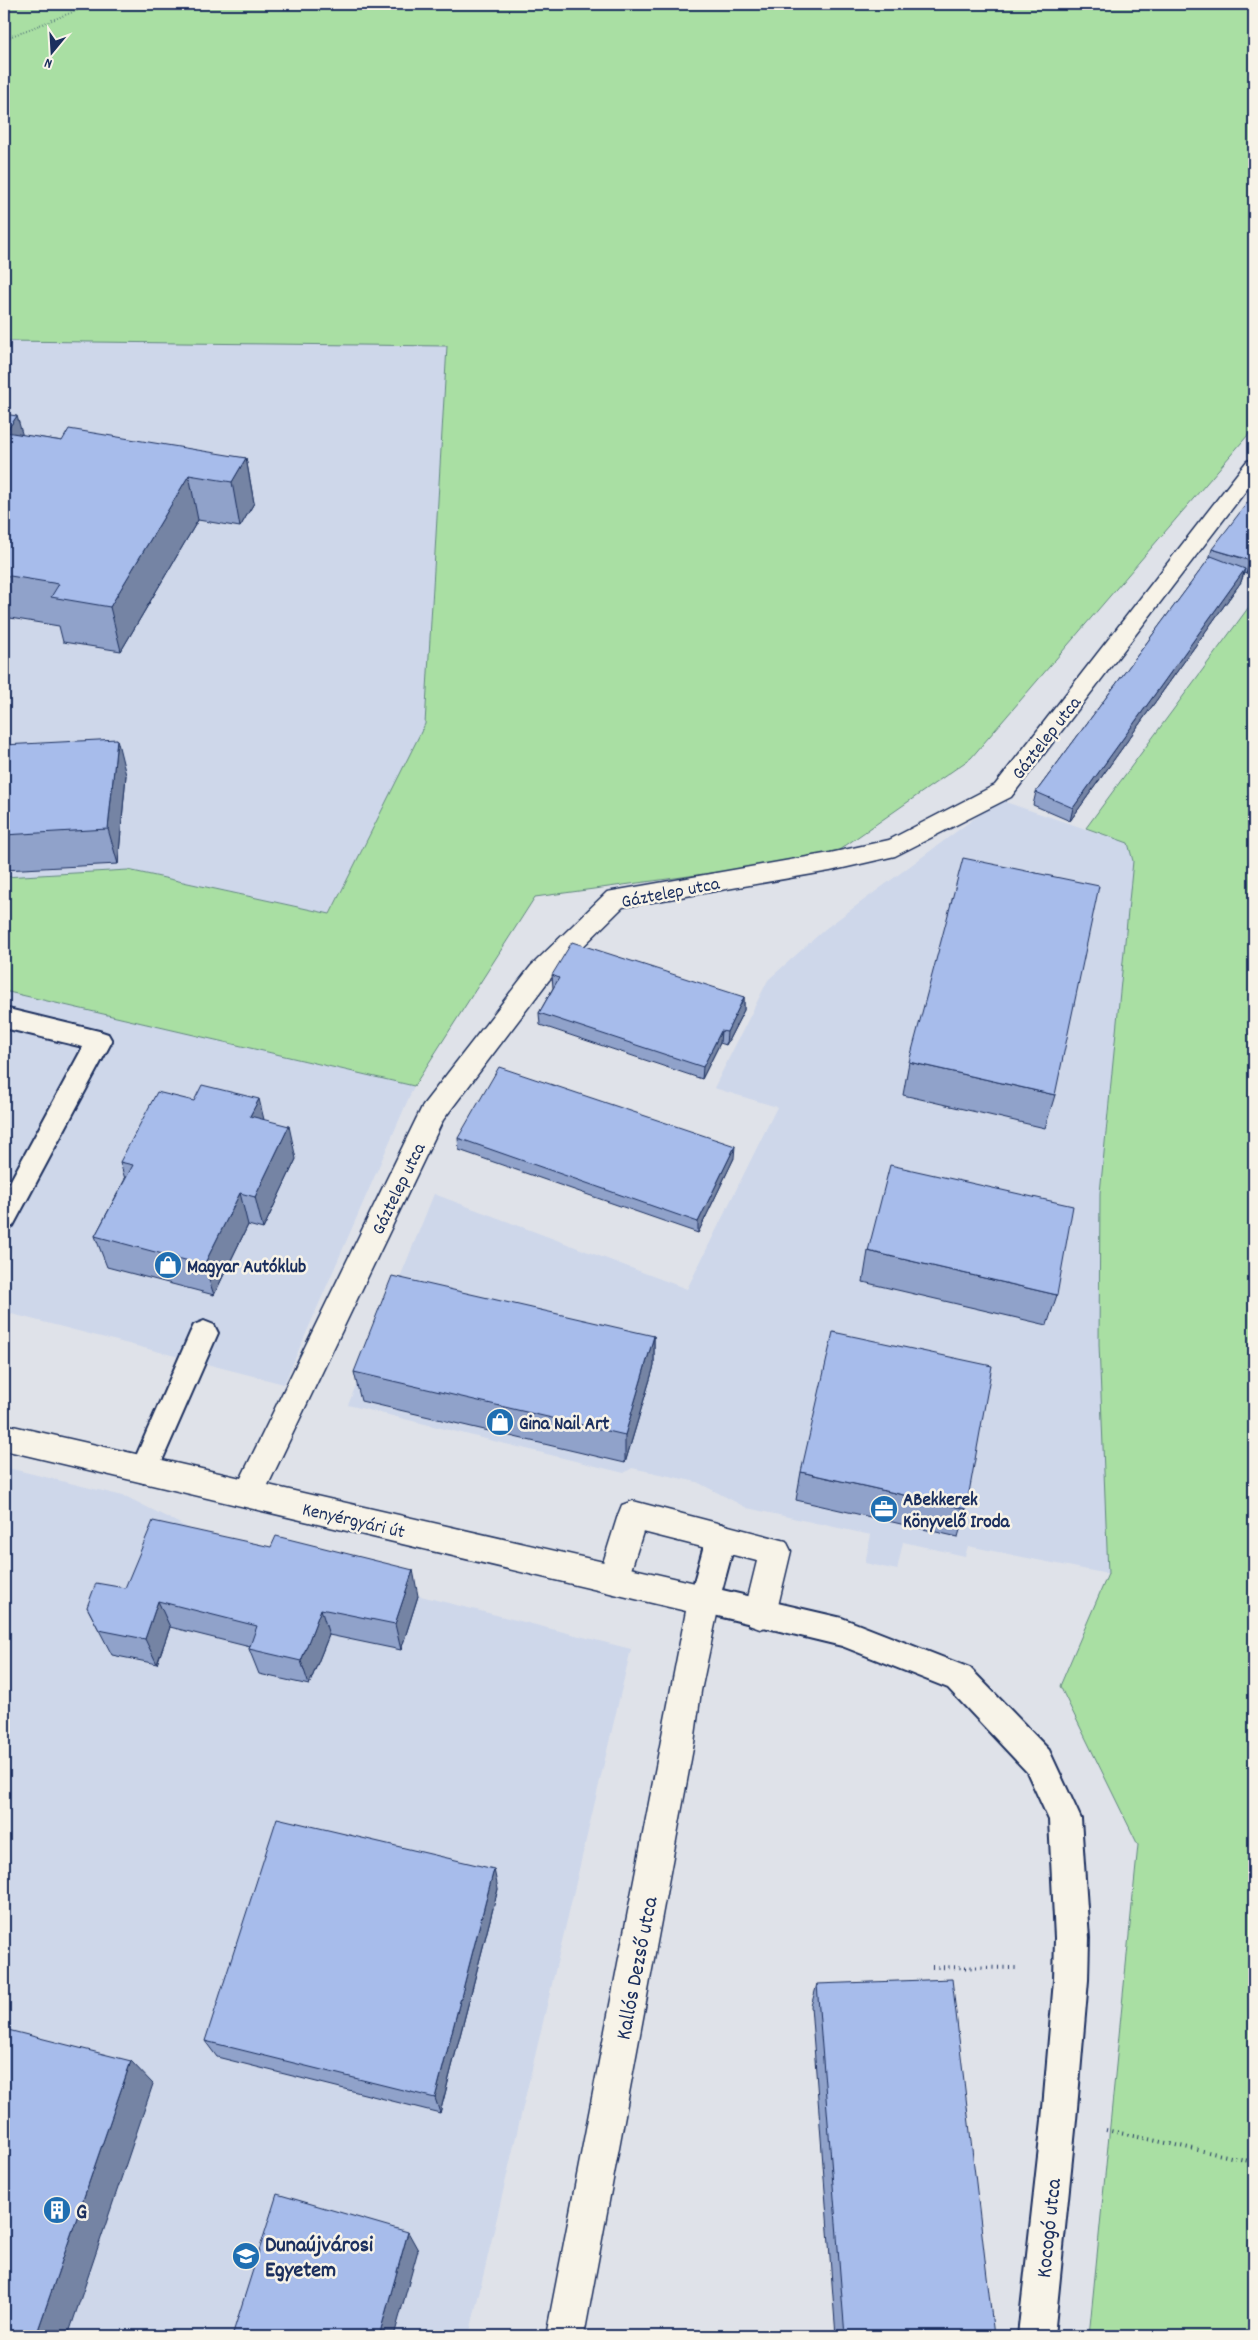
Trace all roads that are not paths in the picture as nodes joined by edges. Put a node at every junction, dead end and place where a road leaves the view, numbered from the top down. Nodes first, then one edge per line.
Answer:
1 (1254, 466) edge
2 (4, 1018) edge
3 (4, 1218) edge
4 (204, 1332) dead end
5 (4, 1437) edge
6 (144, 1470) junction
7 (248, 1495) junction
8 (721, 1538) junction
9 (614, 1579) junction
10 (704, 1600) junction
11 (760, 1614) junction
12 (564, 2336) edge
13 (1036, 2336) edge

1 - 7 street, Gáztelep utca
2 - 3 lane
4 - 6 lane
5 - 6 street, Kenyérgyári út
6 - 7 street, Kenyérgyári út
7 - 9 street, Kenyérgyári út
8 - 9 street
8 - 10 lane
8 - 11 street
9 - 10 street, Kenyérgyári út
10 - 11 lane, Kocogó utca
10 - 12 street, Kallós Dezső utca
11 - 13 lane, Kocogó utca

